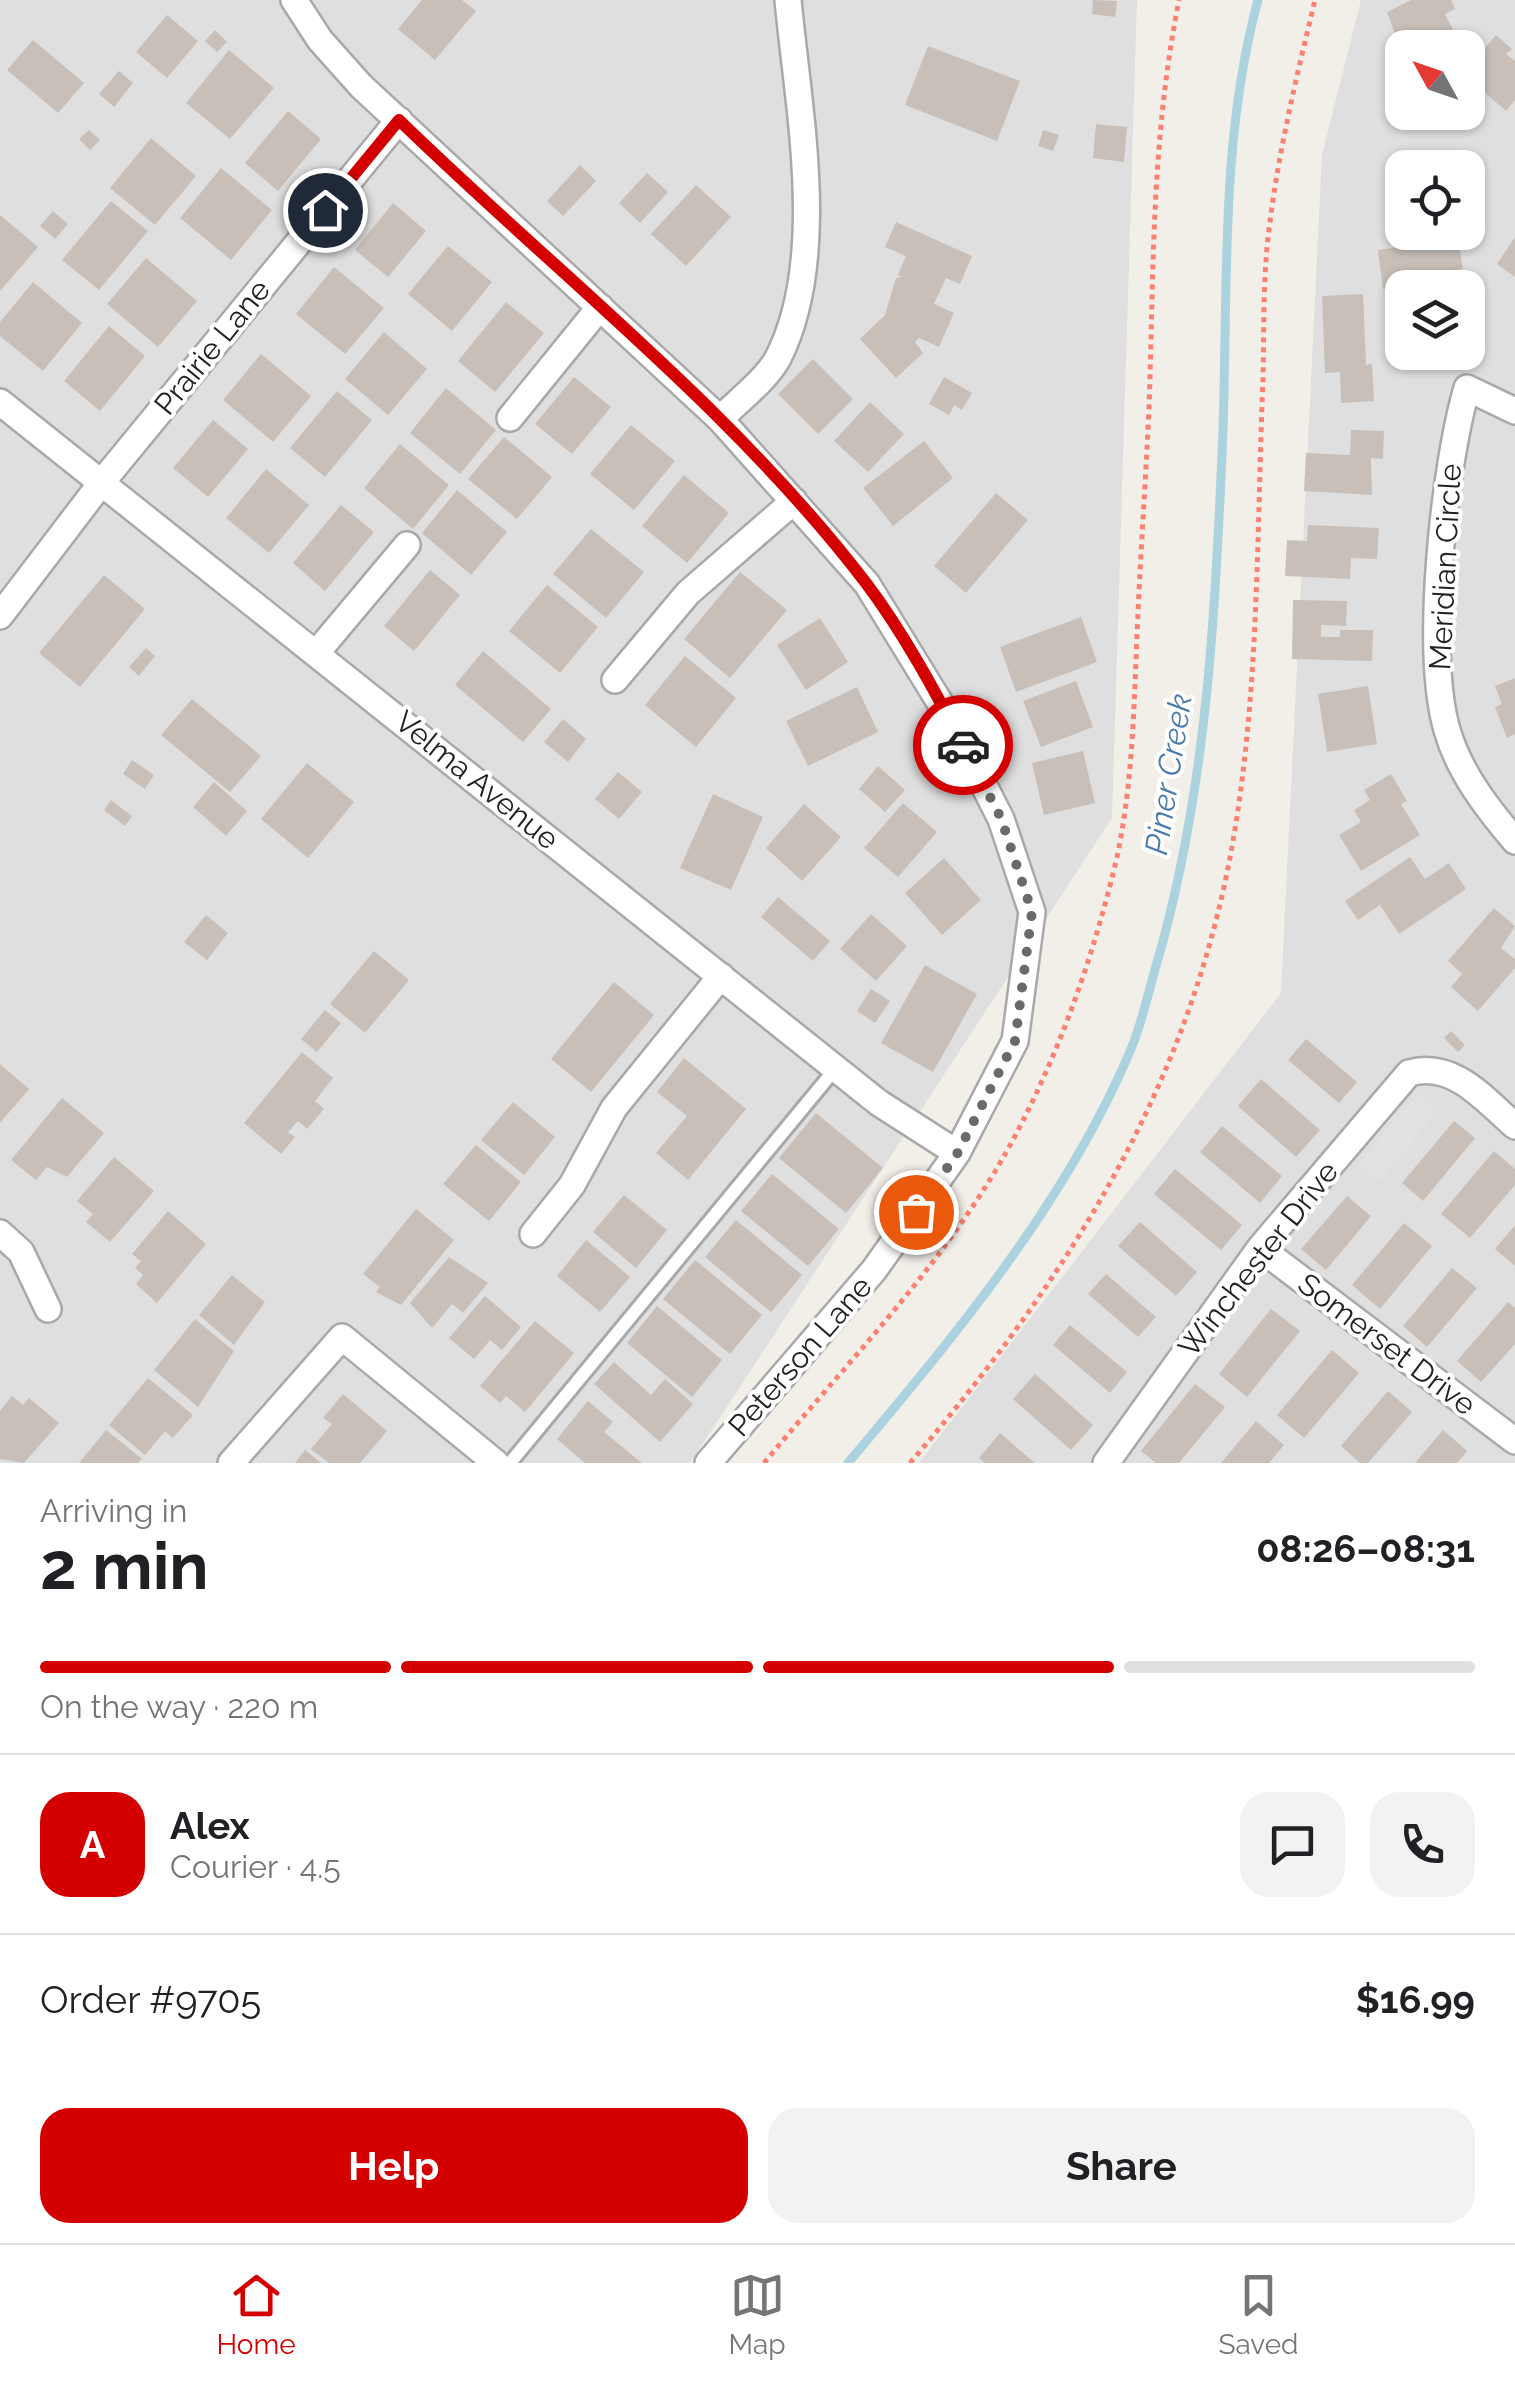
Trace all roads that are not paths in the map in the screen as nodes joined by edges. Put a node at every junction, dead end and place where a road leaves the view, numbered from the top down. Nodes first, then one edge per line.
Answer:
1 (294, 0) edge
2 (788, 0) edge
3 (399, 120) junction
4 (600, 308) junction
5 (0, 402) edge
6 (1515, 411) edge
7 (510, 418) dead end
8 (720, 420) junction
9 (102, 482) junction
10 (794, 501) junction
11 (407, 545) dead end
12 (0, 616) edge
13 (318, 651) junction
14 (616, 680) dead end
15 (1515, 841) edge
16 (721, 976) junction
17 (836, 1068) junction
18 (1515, 1126) edge
19 (957, 1154) junction
20 (0, 1233) edge
21 (533, 1234) dead end
22 (1260, 1248) junction
23 (48, 1309) dead end
24 (1515, 1441) edge
25 (1110, 1462) edge
26 (231, 1463) edge
27 (496, 1463) edge
28 (510, 1463) edge
29 (708, 1463) edge

1 - 3 street, Peterson Lane
2 - 8 street
3 - 4 street, Peterson Lane
3 - 9 street, Prairie Lane
4 - 7 street
4 - 8 street, Peterson Lane
5 - 9 street, Velma Avenue
6 - 15 street, Meridian Circle
8 - 10 street, Peterson Lane
9 - 12 street, Prairie Lane
9 - 13 street, Velma Avenue
10 - 14 street
10 - 19 street, Peterson Lane
11 - 13 street
13 - 16 street, Velma Avenue
16 - 17 street, Velma Avenue
16 - 21 street
17 - 19 street, Velma Avenue
17 - 28 lane
18 - 22 street, Winchester Drive
19 - 29 street, Peterson Lane
20 - 23 street
22 - 24 street, Somerset Drive
22 - 25 street, Winchester Drive
26 - 27 street

